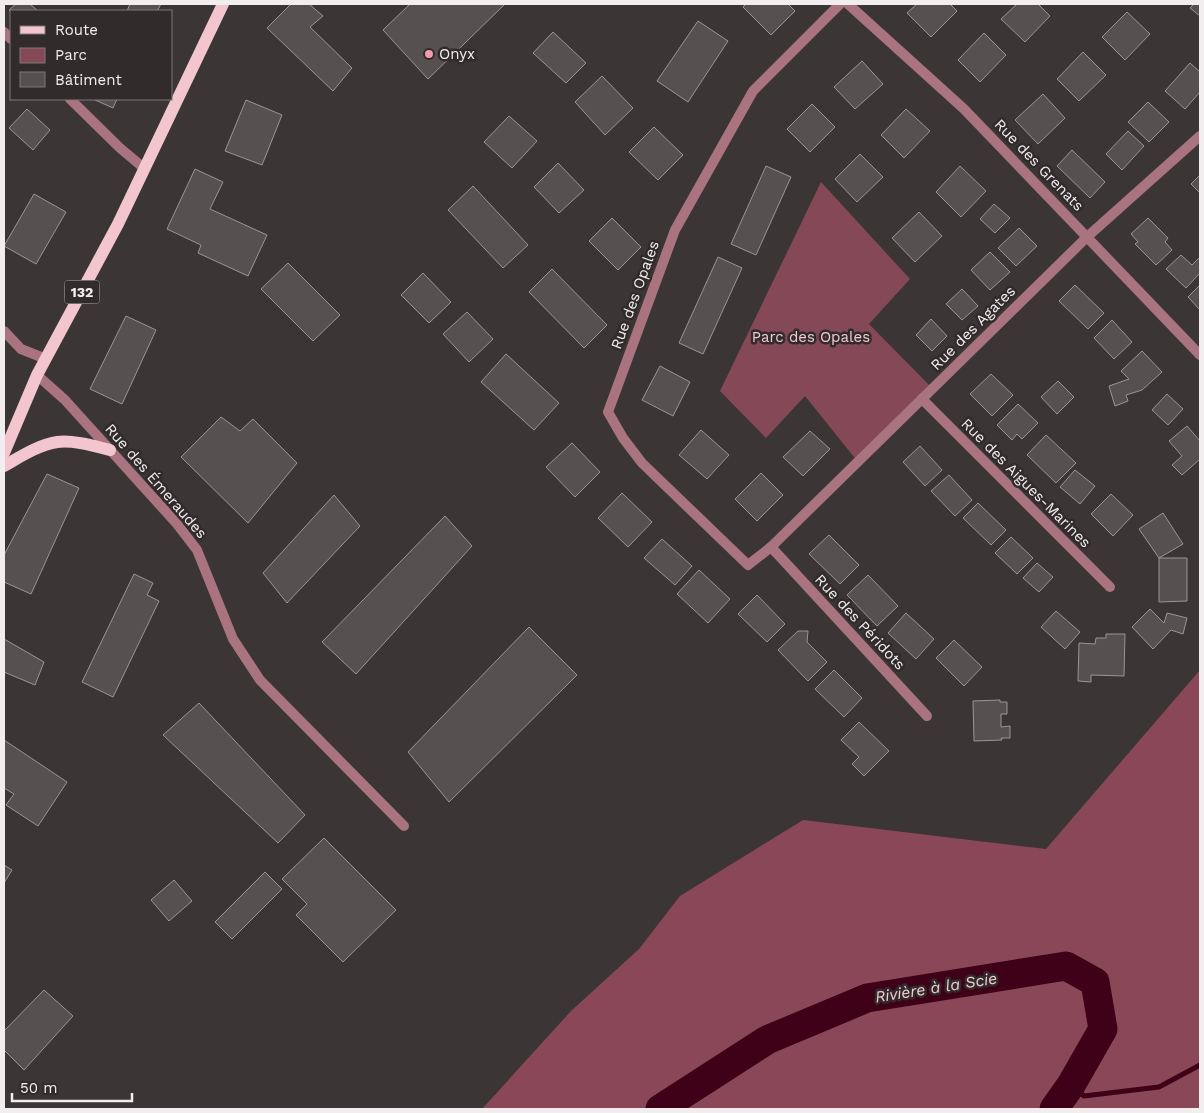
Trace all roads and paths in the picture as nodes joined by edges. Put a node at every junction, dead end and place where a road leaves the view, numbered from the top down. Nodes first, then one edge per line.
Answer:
1 (223, 4) edge
2 (840, 4) edge
3 (848, 4) edge
4 (71, 100) edge
5 (1200, 136) edge
6 (145, 169) junction
7 (1087, 237) junction
8 (4, 331) edge
9 (1200, 355) edge
10 (46, 359) junction
11 (37, 375) junction
12 (922, 400) junction
13 (110, 450) junction
14 (4, 453) edge
15 (4, 466) edge
16 (771, 547) junction
17 (1110, 587) dead end
18 (927, 716) dead end
19 (404, 826) dead end

1 - 6 main road, 132
2 - 16 street, Rue des Opales
3 - 7 street, Rue des Grenats
4 - 6 street
5 - 7 street, Rue des Agates
6 - 10 main road, 132
7 - 9 street, Rue des Grenats
7 - 12 street, Rue des Agates
8 - 10 street
10 - 11 main road, 132
11 - 13 street, Rue des Émeraudes
11 - 14 main road, 132
12 - 16 street, Rue des Agates
12 - 17 street, Rue des Aigues-Marines
13 - 15 main road
13 - 19 street, Rue des Émeraudes
16 - 18 street, Rue des Péridots

